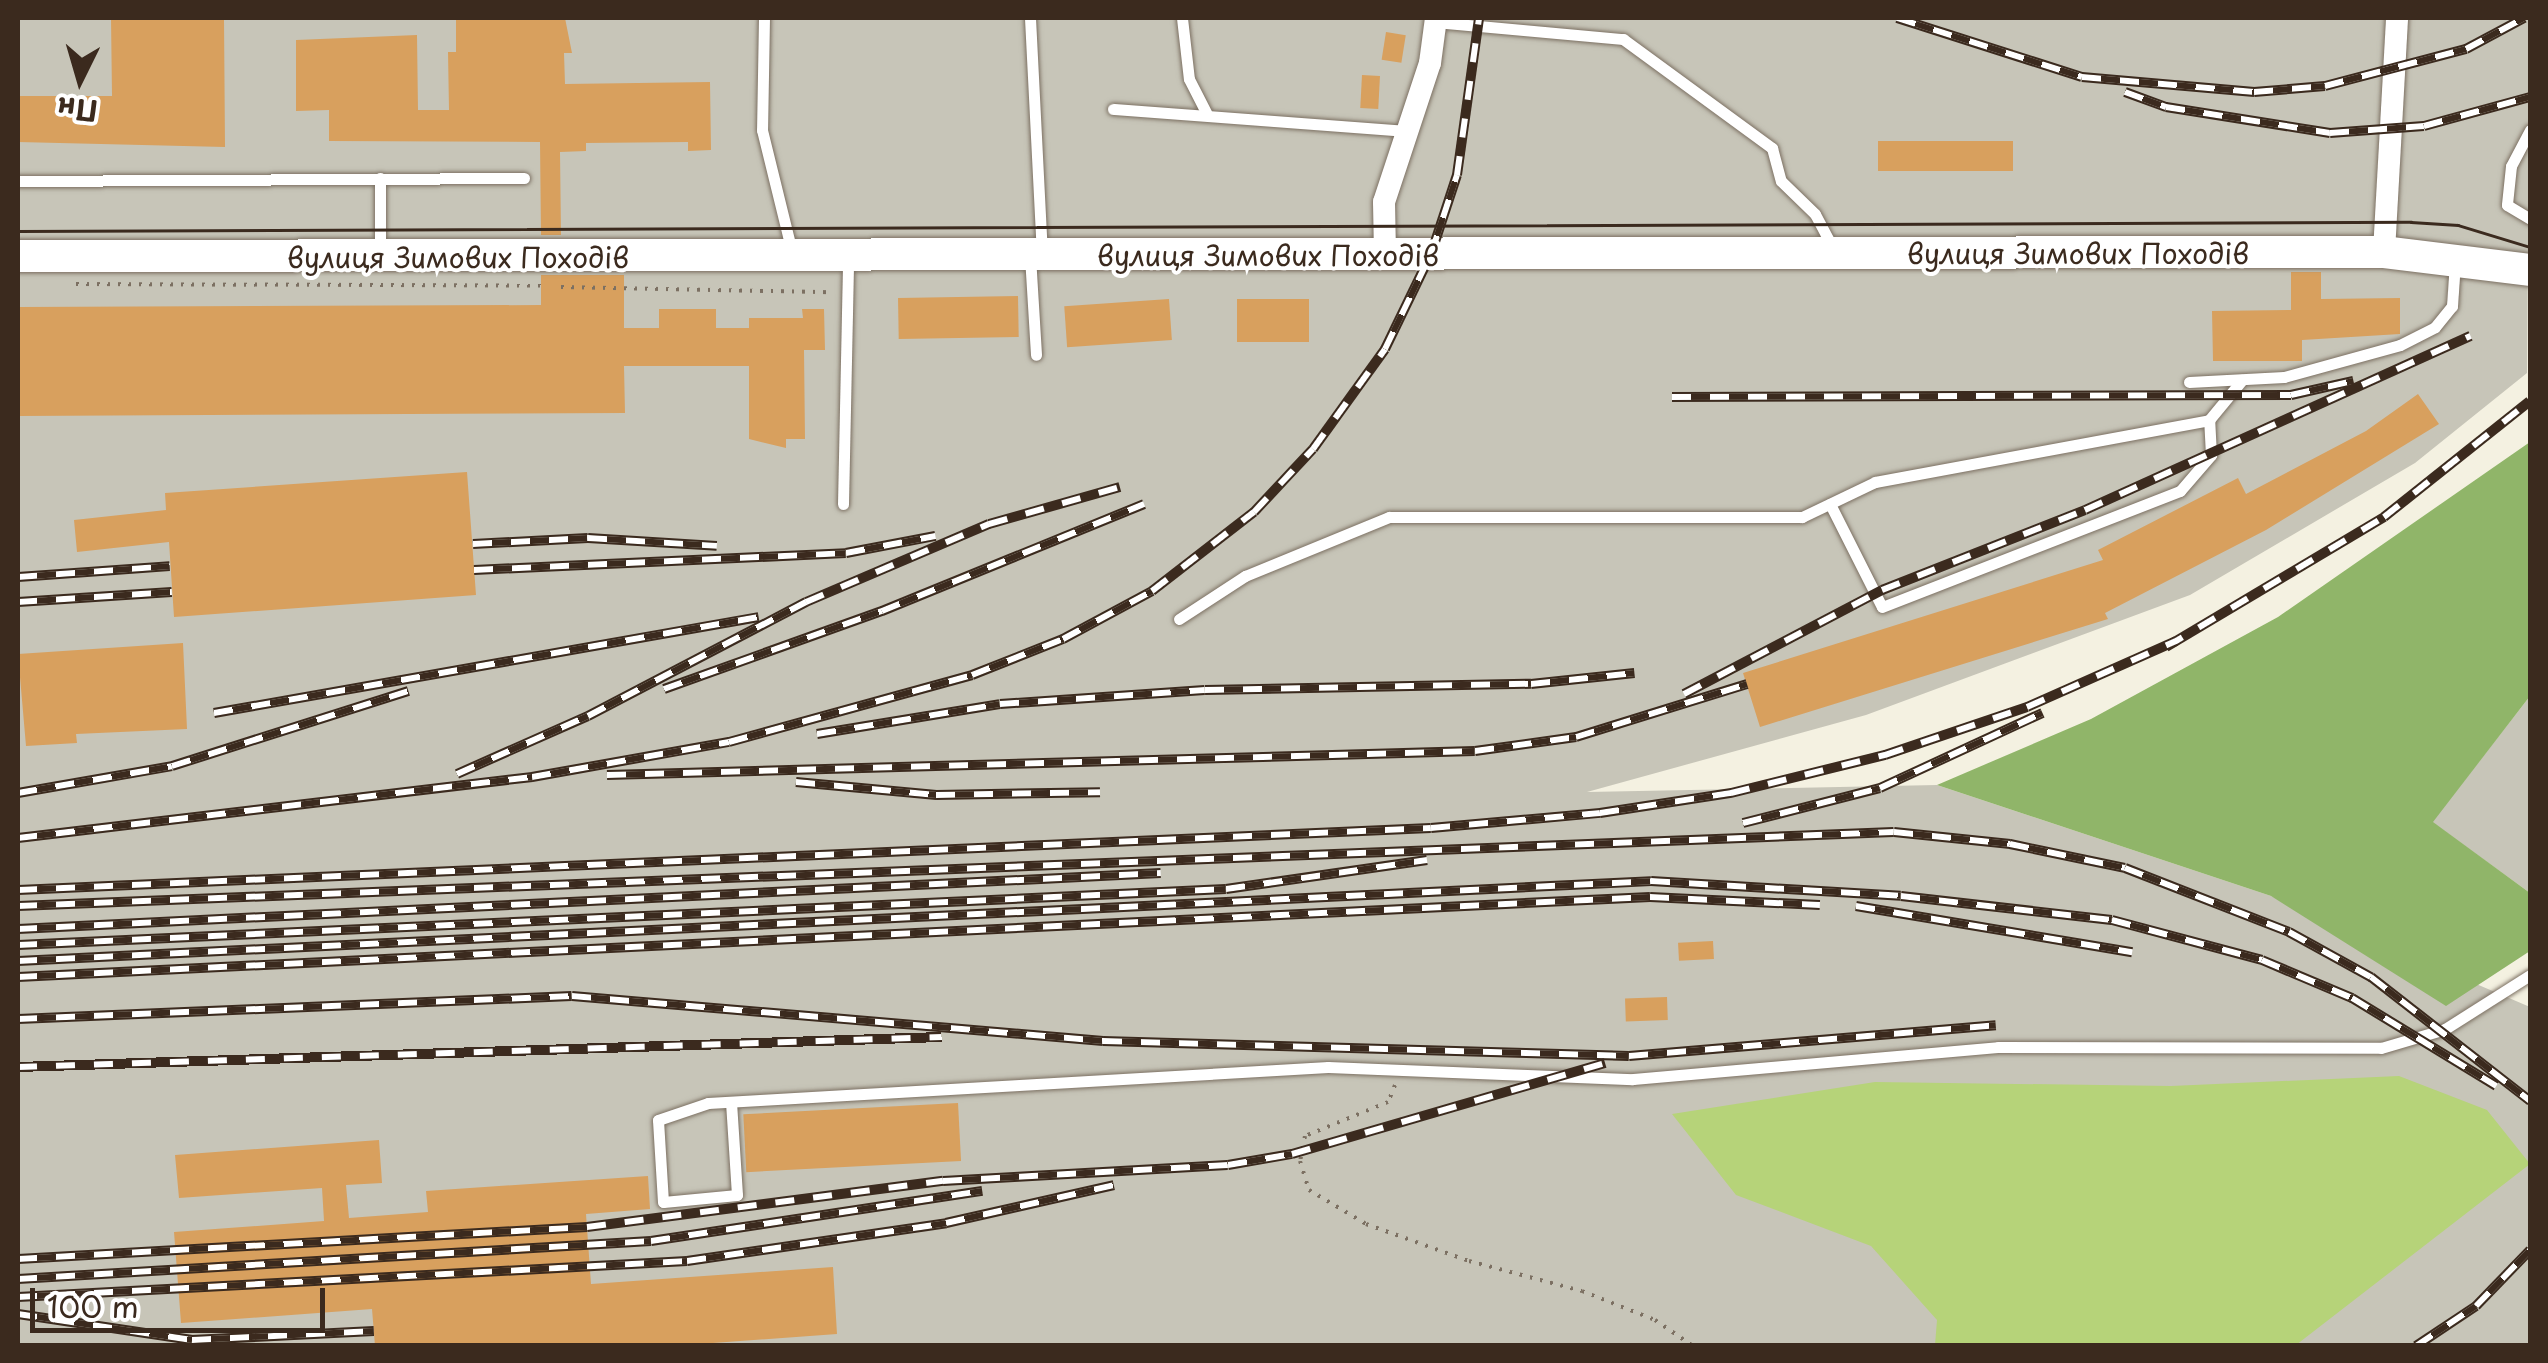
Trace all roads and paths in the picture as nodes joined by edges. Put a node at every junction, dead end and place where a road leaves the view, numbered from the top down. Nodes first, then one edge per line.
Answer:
1 (764, 18) edge
2 (1030, 18) edge
3 (1182, 18) edge
4 (2397, 18) edge
5 (1436, 20) edge
6 (1113, 109) dead end
7 (1206, 112) junction
8 (1408, 130) junction
9 (2530, 130) edge
10 (380, 178) junction
11 (524, 178) dead end
12 (18, 181) edge
13 (2530, 220) edge
14 (2384, 252) junction
15 (1836, 253) junction
16 (1385, 254) junction
17 (18, 256) edge
18 (792, 256) junction
19 (848, 256) junction
20 (1036, 256) junction
21 (380, 258) junction
22 (2456, 258) junction
23 (2526, 273) edge
24 (57, 284) dead end
25 (541, 286) dead end
26 (561, 286) dead end
27 (846, 293) junction
28 (1036, 355) dead end
29 (2242, 380) junction
30 (2189, 382) dead end
31 (2209, 420) junction
32 (843, 504) dead end
33 (1830, 504) junction
34 (1180, 619) dead end
35 (2530, 975) edge
36 (1400, 1075) junction
37 (731, 1102) junction
38 (1693, 1346) edge

1 - 18 lane
2 - 20 lane
3 - 7 lane
4 - 14 street
5 - 8 street
5 - 15 lane
6 - 7 lane
7 - 8 lane
8 - 16 street
9 - 13 lane
10 - 11 lane
10 - 12 lane
10 - 21 lane
14 - 15 main road, вулиця Зимових Походів
14 - 22 main road, вулиця Зимових Походів
15 - 16 main road, вулиця Зимових Походів
16 - 20 main road, вулиця Зимових Походів
17 - 21 main road, вулиця Зимових Походів
18 - 19 main road, вулиця Зимових Походів
18 - 21 main road, вулиця Зимових Походів
19 - 20 main road, вулиця Зимових Походів
19 - 27 lane
20 - 28 lane
22 - 23 main road, вулиця Зимових Походів
22 - 29 lane
24 - 25 path
26 - 27 path
27 - 32 lane
29 - 30 lane
29 - 31 lane
31 - 33 lane
31 - 33 lane
33 - 34 lane
35 - 36 lane
36 - 37 lane
36 - 38 path
37 - 37 lane

